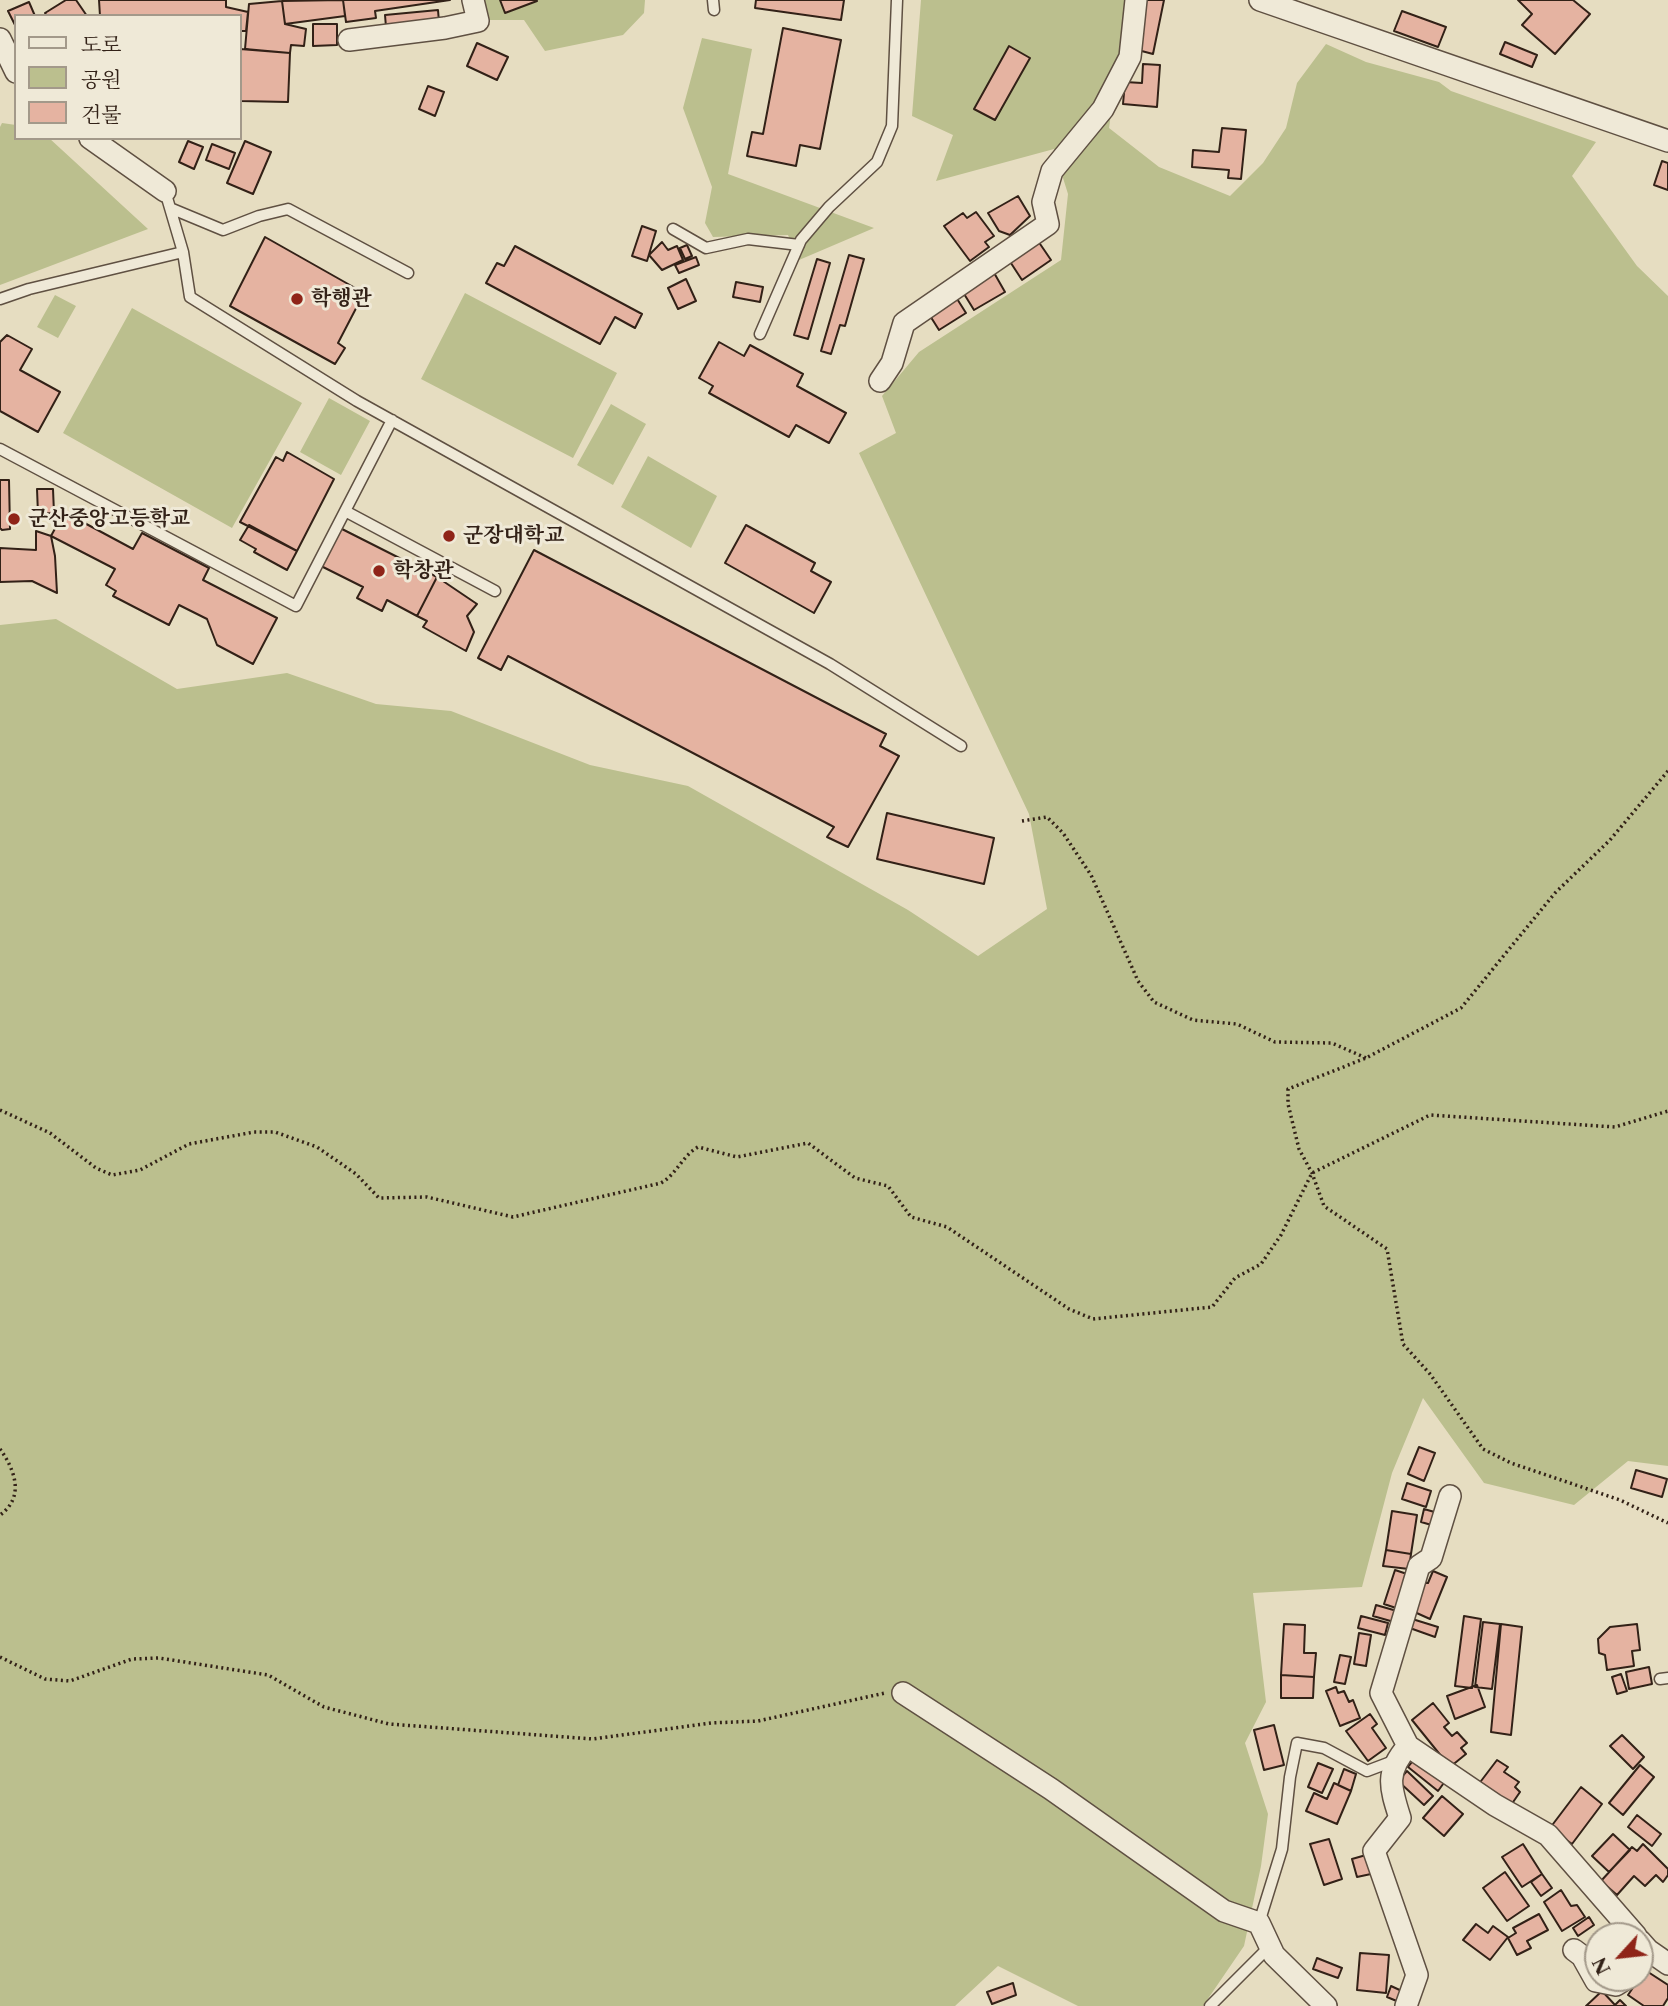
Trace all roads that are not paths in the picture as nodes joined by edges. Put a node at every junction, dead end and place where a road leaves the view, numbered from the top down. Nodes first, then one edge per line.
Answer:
1 (473, 0) edge
2 (897, 0) edge
3 (1136, 0) edge
4 (1260, 0) edge
5 (0, 39) edge
6 (349, 40) dead end
7 (14, 68) edge
8 (93, 140) edge
9 (1668, 141) edge
10 (168, 199) junction
11 (673, 229) dead end
12 (799, 244) junction
13 (183, 252) junction
14 (408, 273) dead end
15 (0, 299) edge
16 (760, 334) dead end
17 (880, 381) dead end
18 (392, 420) junction
19 (0, 449) edge
20 (345, 511) junction
21 (495, 591) dead end
22 (961, 746) dead end
23 (1450, 1496) dead end
24 (903, 1693) road end
25 (1402, 1753) junction
26 (1620, 1922) edge
27 (1259, 1923) junction
28 (1270, 1946) junction
29 (1574, 1950) dead end
30 (1584, 1959) edge
31 (1210, 2006) edge
32 (1326, 2006) edge
33 (1406, 2006) edge

1 - 6 street
2 - 12 lane
3 - 17 street
4 - 9 street
5 - 7 street
8 - 10 street
10 - 13 lane
10 - 14 lane
11 - 12 lane
12 - 16 lane
13 - 15 lane
13 - 18 lane
18 - 20 lane
18 - 22 lane
19 - 20 lane
20 - 21 lane
23 - 25 street
24 - 27 street
25 - 26 street
25 - 27 lane
25 - 33 street
27 - 28 street
28 - 31 lane
28 - 32 street
29 - 30 street

